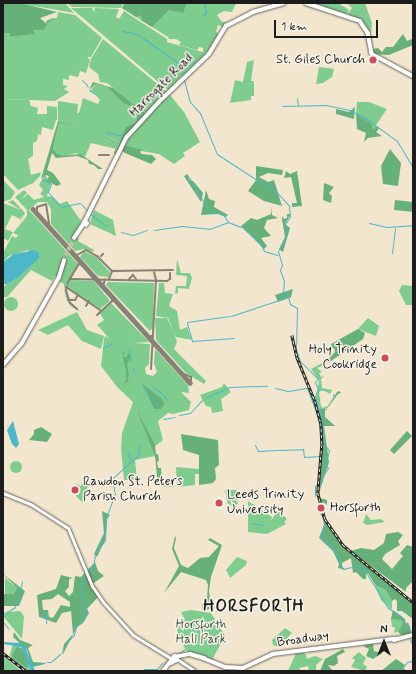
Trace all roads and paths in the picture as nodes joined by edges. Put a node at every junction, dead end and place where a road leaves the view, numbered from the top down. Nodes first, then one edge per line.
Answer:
1 (284, 3) edge
2 (306, 3) edge
3 (413, 76) edge
4 (75, 239) tunnel mouth
5 (63, 260) tunnel mouth
6 (3, 365) edge
7 (3, 493) edge
8 (413, 636) edge
9 (175, 659) junction
10 (163, 671) edge
11 (195, 671) edge

1 - 4 highway, Harrogate Road
2 - 3 highway
5 - 6 highway
7 - 9 main road
8 - 9 highway, Broadway
9 - 10 highway
9 - 11 main road

